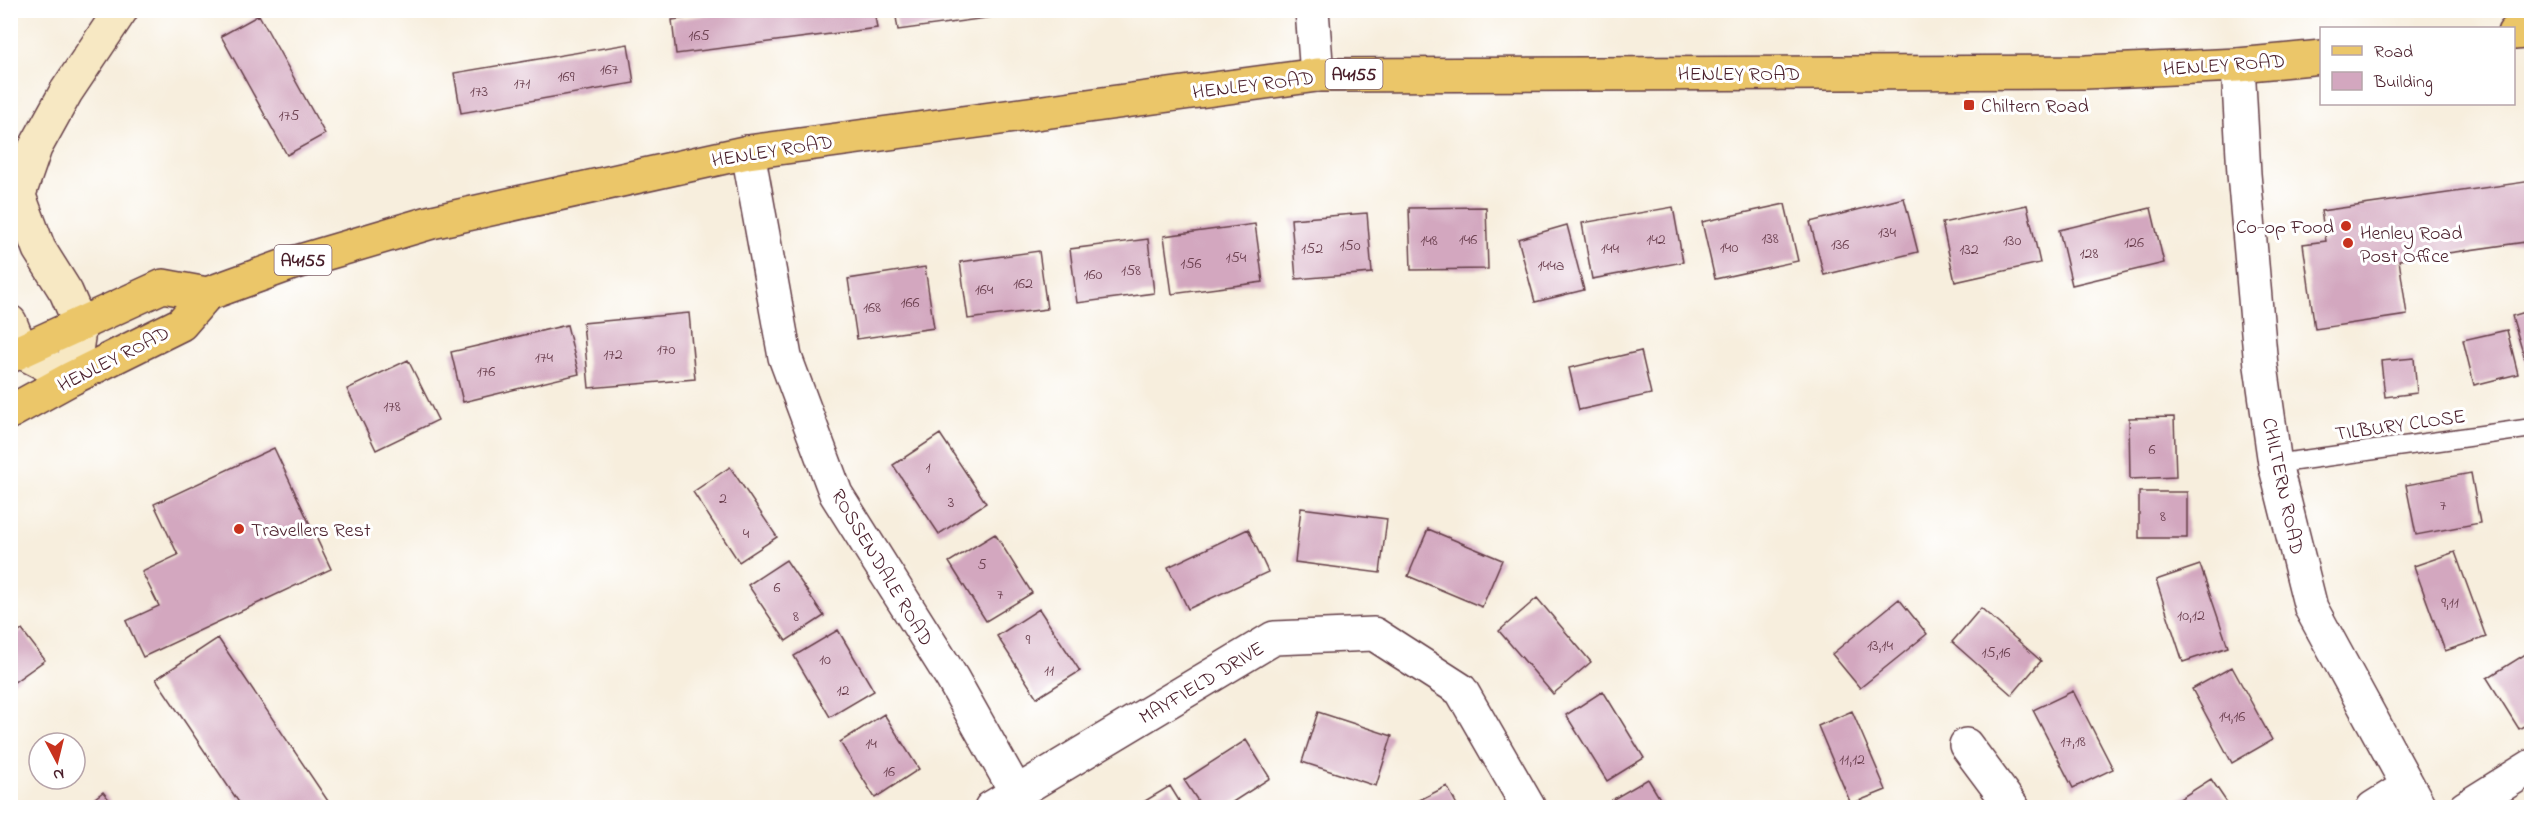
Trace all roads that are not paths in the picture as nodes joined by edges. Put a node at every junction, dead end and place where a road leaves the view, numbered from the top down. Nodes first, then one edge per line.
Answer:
1 (121, 10) edge
2 (1312, 10) edge
3 (2532, 31) edge
4 (2515, 33) edge
5 (2320, 57) edge
6 (2238, 65) junction
7 (1317, 75) junction
8 (748, 152) junction
9 (15, 207) edge
10 (207, 294) junction
11 (80, 324) junction
12 (14, 343) edge
13 (72, 378) junction
14 (10, 412) edge
15 (2532, 428) edge
16 (2275, 464) junction
17 (1966, 745) dead end
18 (2532, 766) edge
19 (2414, 797) edge
20 (1004, 800) edge
21 (1529, 807) edge
22 (2013, 807) edge
23 (2373, 807) edge
24 (2465, 807) edge

1 - 9 main road
2 - 7 street
3 - 4 main road
5 - 6 main road, HENLEY ROAD / A4155
6 - 7 main road, HENLEY ROAD / A4155
6 - 16 street, CHILTERN ROAD
7 - 8 main road, HENLEY ROAD / A4155
8 - 10 main road, HENLEY ROAD / A4155
8 - 20 street, ROSSENDALE ROAD
9 - 11 main road
10 - 11 main road
10 - 13 main road, HENLEY ROAD / A4155
11 - 12 main road
11 - 13 main road
12 - 13 main road
13 - 14 main road, HENLEY ROAD / A4155
15 - 16 lane, TILBURY CLOSE
16 - 19 street, CHILTERN ROAD
17 - 22 street
18 - 24 street
19 - 23 street
20 - 21 street, MAYFIELD DRIVE

